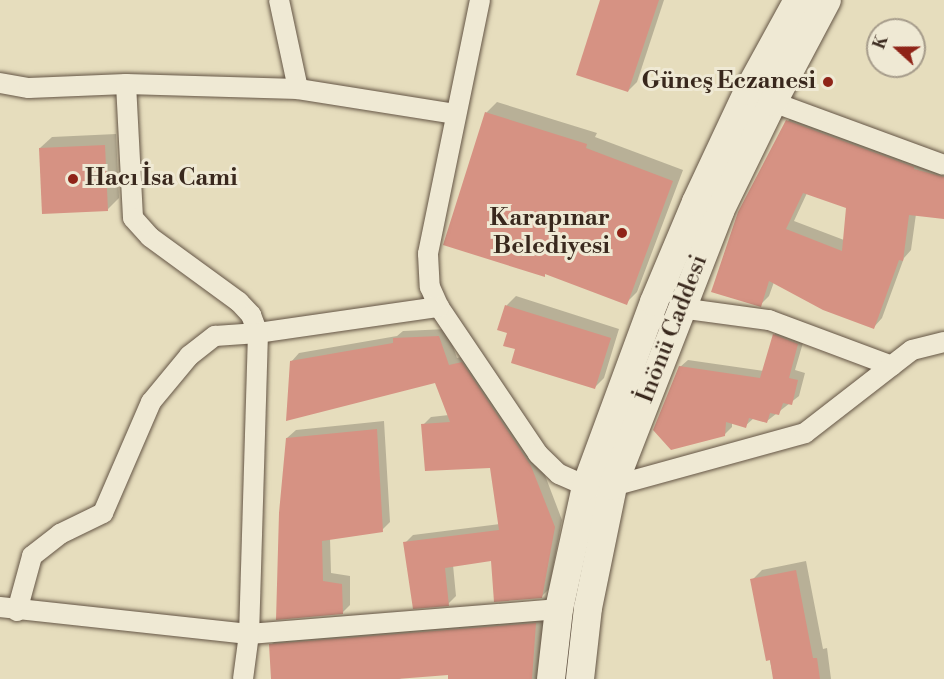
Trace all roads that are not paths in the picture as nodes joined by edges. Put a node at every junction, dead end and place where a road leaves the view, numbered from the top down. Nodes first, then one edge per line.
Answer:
1 (279, 0) edge
2 (480, 0) edge
3 (798, 0) edge
4 (827, 0) edge
5 (0, 83) edge
6 (126, 84) junction
7 (298, 89) junction
8 (773, 102) junction
9 (456, 114) junction
10 (944, 165) edge
11 (439, 307) junction
12 (680, 308) junction
13 (258, 333) junction
14 (944, 342) edge
15 (892, 366) junction
16 (599, 486) junction
17 (8, 609) edge
18 (559, 609) junction
19 (249, 634) junction
20 (243, 679) edge
21 (551, 679) edge
22 (580, 679) edge

1 - 7 street
2 - 9 street
3 - 16 main road, İnönü Caddesi
4 - 8 main road, İnönü Caddesi
5 - 6 street
6 - 7 street
6 - 13 street
7 - 9 street
8 - 10 street
8 - 12 main road, İnönü Caddesi
9 - 11 street
11 - 13 street
11 - 16 street
12 - 15 street
12 - 16 main road, İnönü Caddesi
13 - 17 street
13 - 19 street
14 - 15 street
15 - 16 street
16 - 18 main road, İnönü Caddesi
16 - 22 main road, İnönü Caddesi
17 - 19 street
18 - 19 street
18 - 21 main road, İnönü Caddesi
19 - 20 street

